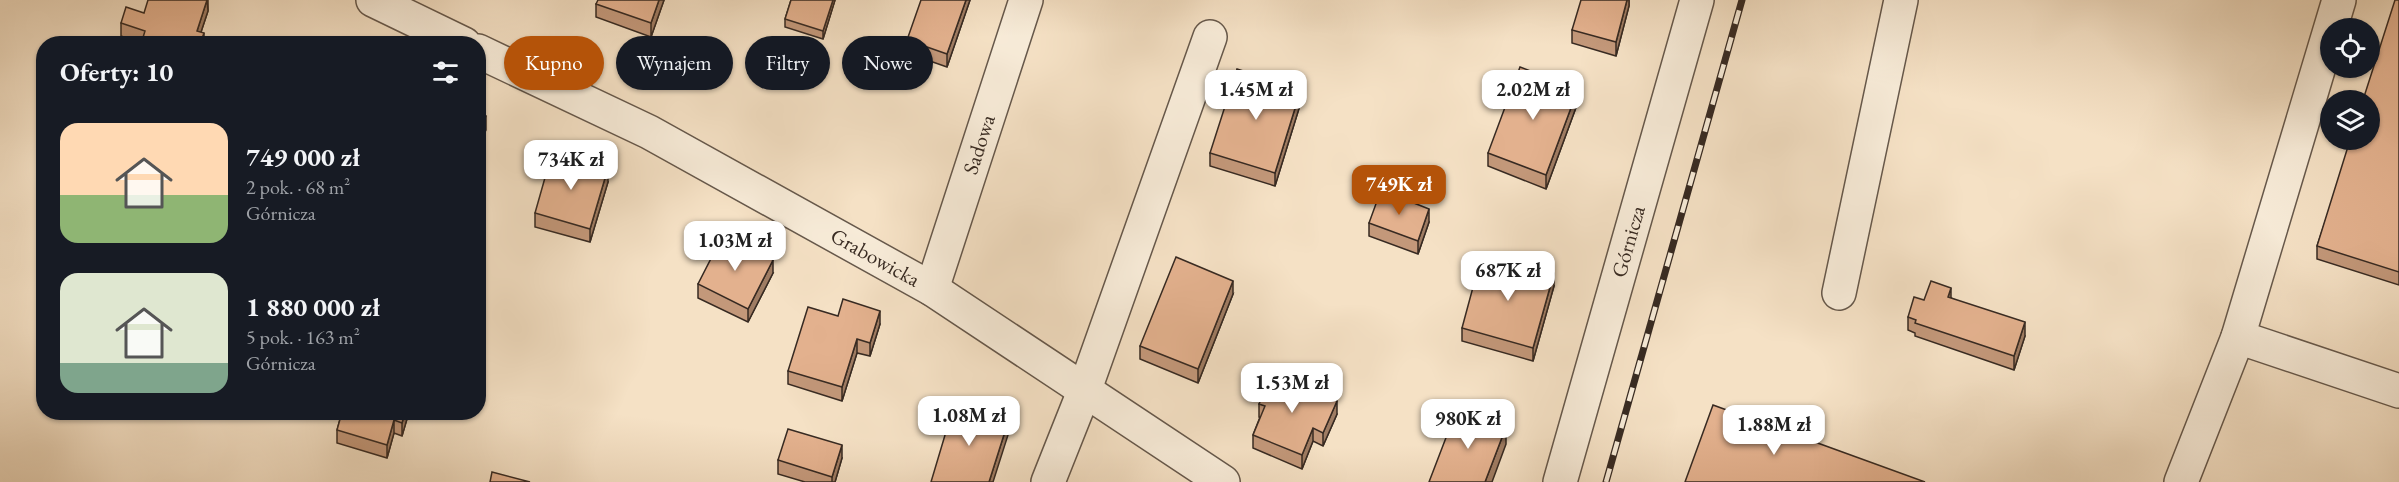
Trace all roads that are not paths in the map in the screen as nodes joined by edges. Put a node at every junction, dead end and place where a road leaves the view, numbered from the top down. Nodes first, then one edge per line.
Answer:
1 (373, 0) edge
2 (1026, 0) edge
3 (1697, 0) edge
4 (1901, 0) edge
5 (2339, 0) edge
6 (434, 14) edge
7 (456, 36) edge
8 (1210, 37) dead end
9 (486, 55) edge
10 (932, 289) junction
11 (1839, 293) dead end
12 (2238, 337) junction
13 (1085, 388) junction
14 (2399, 391) edge
15 (1048, 482) edge
16 (1222, 482) edge
17 (1560, 482) edge
18 (2181, 482) edge

1 - 6 street
2 - 10 street, Sadowa
3 - 17 street, Górnicza
4 - 11 street
5 - 12 street
6 - 7 street
8 - 13 street
9 - 10 street, Grabowicka
10 - 13 street, Grabowicka
12 - 14 street
12 - 18 street
13 - 15 street
13 - 16 street, Grabowicka

